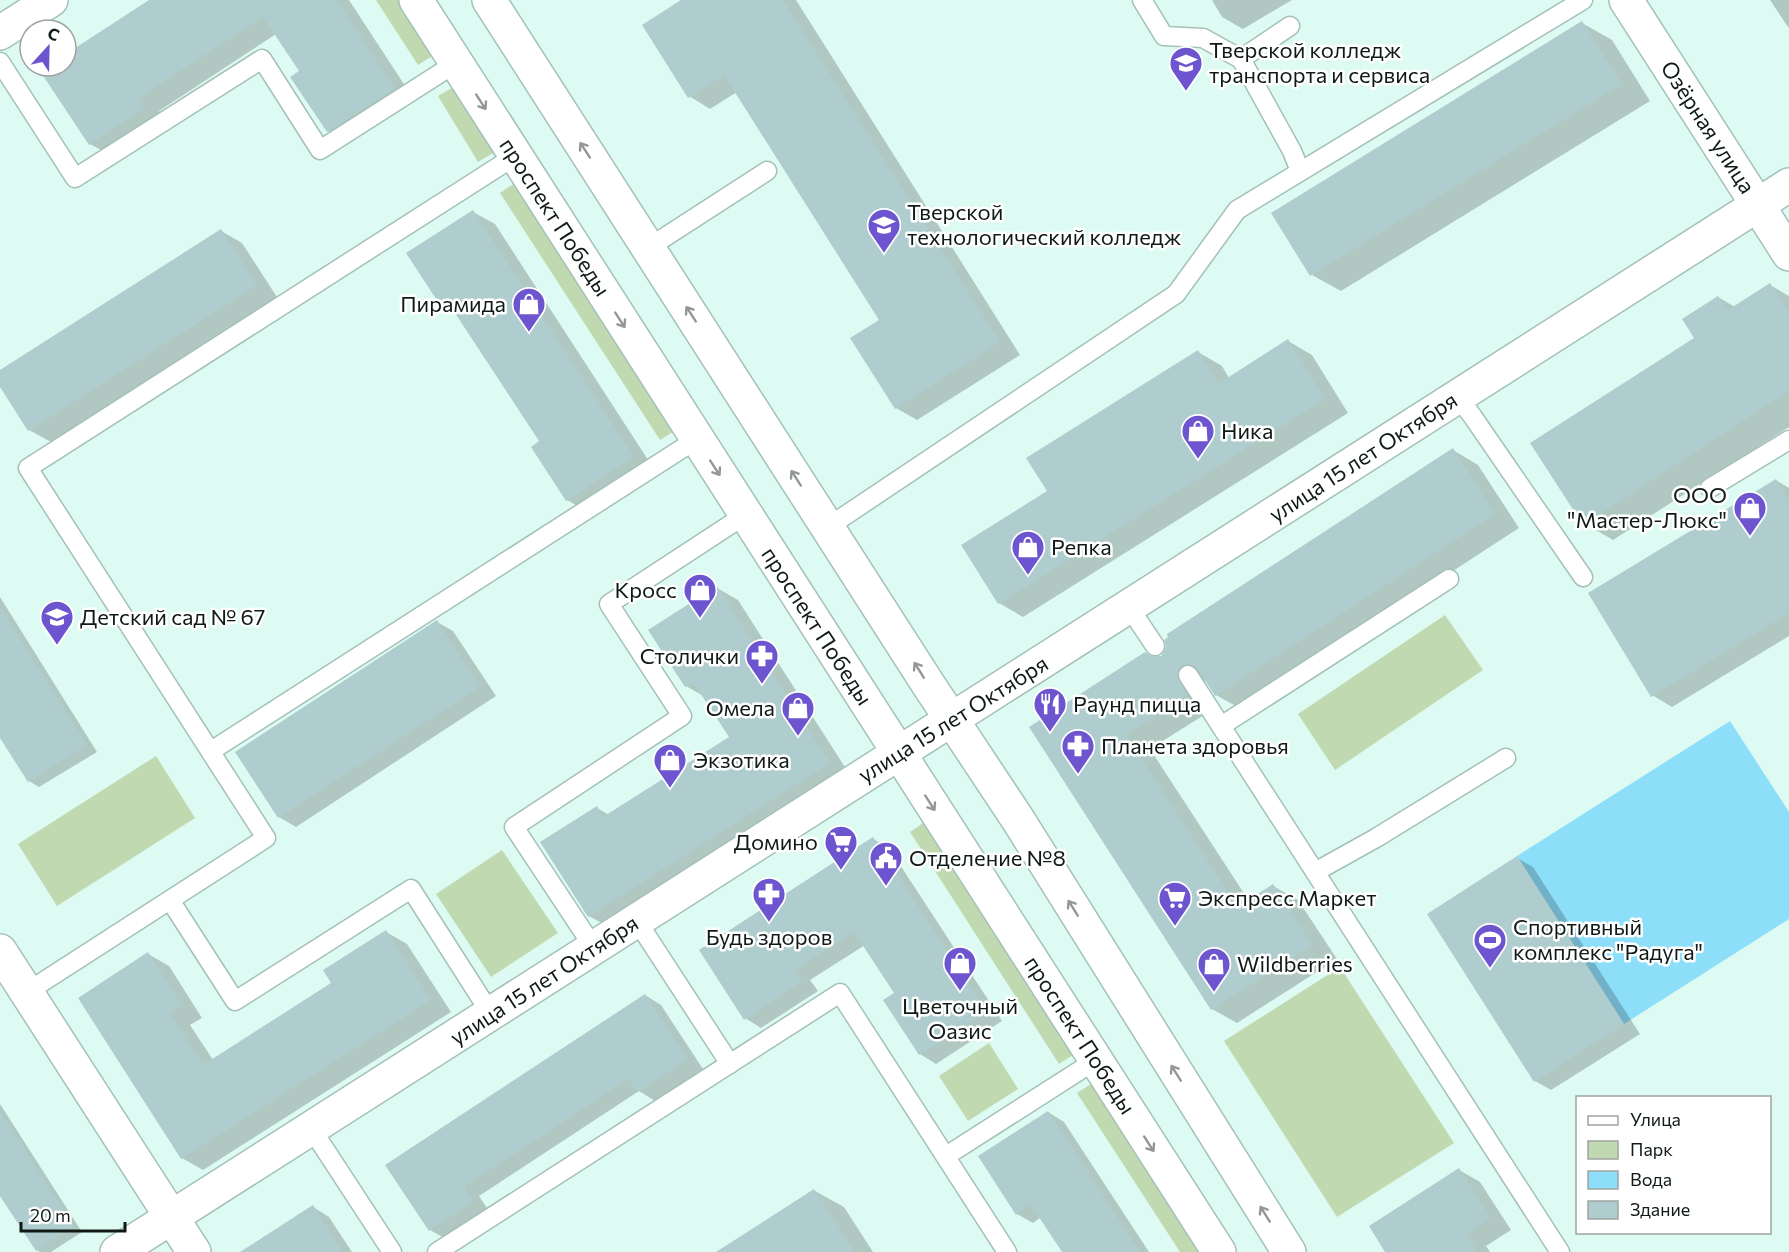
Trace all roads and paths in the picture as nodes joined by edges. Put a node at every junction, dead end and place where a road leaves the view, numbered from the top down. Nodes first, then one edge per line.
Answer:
1 (51, 0) edge
2 (416, 0) edge
3 (489, 0) edge
4 (1142, 0) edge
5 (1583, 0) edge
6 (1626, 0) edge
7 (1290, 26) dead end
8 (0, 33) edge
9 (1241, 59) junction
10 (0, 62) edge
11 (456, 63) junction
12 (515, 156) junction
13 (767, 171) dead end
14 (1299, 171) junction
15 (1789, 186) edge
16 (1758, 205) junction
17 (648, 248) junction
18 (1789, 254) edge
19 (1458, 397) junction
20 (697, 439) junction
21 (1789, 440) edge
22 (1710, 488) dead end
23 (745, 515) junction
24 (828, 527) junction
25 (1583, 577) dead end
26 (1449, 579) dead end
27 (1129, 607) junction
28 (1155, 646) dead end
29 (1188, 675) dead end
30 (951, 719) junction
31 (1221, 726) junction
32 (211, 751) junction
33 (898, 754) junction
34 (1506, 758) dead end
35 (1315, 872) junction
36 (170, 900) junction
37 (637, 921) junction
38 (594, 948) junction
39 (0, 951) edge
40 (27, 992) junction
41 (491, 1014) junction
42 (1096, 1060) junction
43 (730, 1064) junction
44 (311, 1128) junction
45 (946, 1156) junction
46 (172, 1217) junction
47 (117, 1252) edge
48 (194, 1252) edge
49 (392, 1252) edge
50 (437, 1252) edge
51 (1007, 1252) edge
52 (1219, 1252) edge
53 (1289, 1252) edge
54 (1560, 1252) edge

1 - 8 main road
2 - 11 main road, проспект Победы
17 -> 3 main road
4 - 9 lane
5 - 14 lane
6 - 16 main road, Озёрная улица
7 - 9 lane
9 - 14 lane
10 - 11 lane
11 -> 12 main road, проспект Победы
12 -> 20 main road, проспект Победы
12 - 32 lane
13 - 17 lane
14 - 24 lane
15 - 16 main road, улица 15 лет Октября
16 - 18 main road, Озёрная улица
16 - 19 main road, улица 15 лет Октября
24 -> 17 main road
19 - 25 lane
19 - 27 main road, улица 15 лет Октября
20 -> 23 main road, проспект Победы
20 - 32 lane
21 - 22 lane
23 - 33 main road, проспект Победы
23 - 38 lane
30 -> 24 main road
26 - 31 lane
27 - 28 lane
27 - 30 main road, улица 15 лет Октября
29 - 31 lane
30 - 33 main road, улица 15 лет Октября
53 -> 30 main road
31 - 35 lane
32 - 36 lane
33 - 37 main road, улица 15 лет Октября
33 -> 42 main road, проспект Победы
34 - 35 lane
35 - 54 lane
36 - 40 lane
36 - 41 lane
37 - 38 main road, улица 15 лет Октября
37 - 43 lane
38 - 41 main road, улица 15 лет Октября
39 - 40 main road
40 - 46 main road
41 - 44 main road, улица 15 лет Октября
42 - 45 lane
42 -> 52 main road, проспект Победы
43 - 45 lane
43 - 50 lane
44 - 46 main road, улица 15 лет Октября
44 - 49 lane
45 - 51 lane
46 - 47 main road, улица 15 лет Октября
46 - 48 main road

